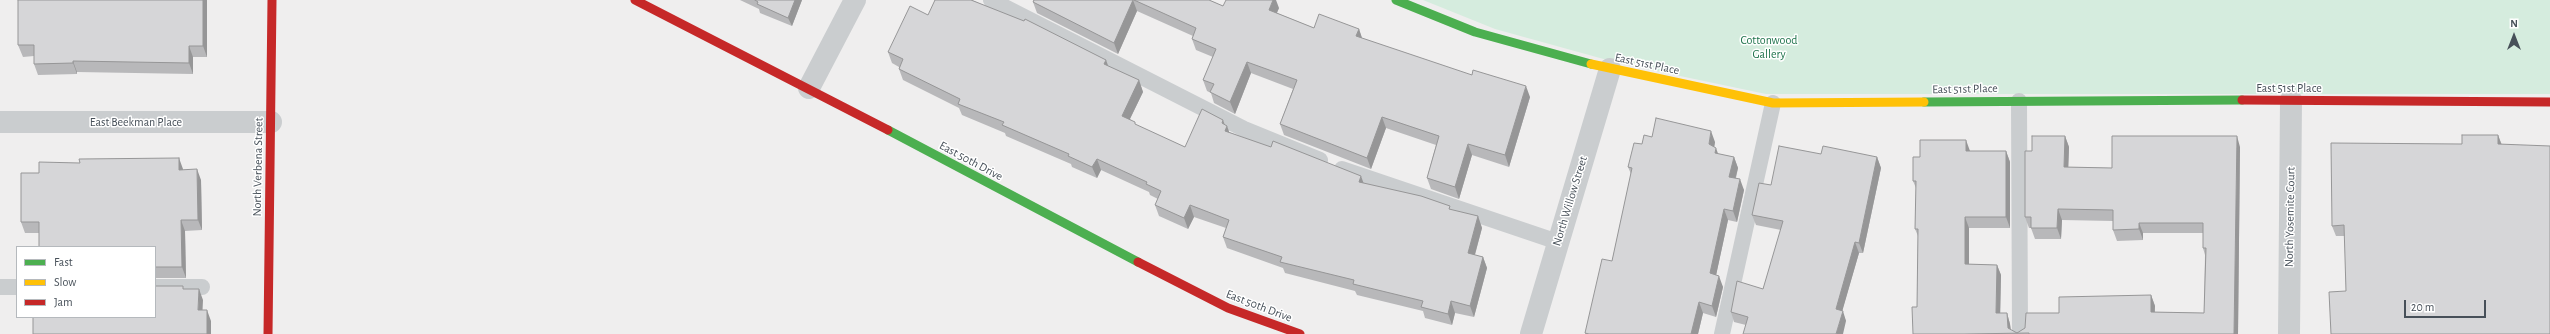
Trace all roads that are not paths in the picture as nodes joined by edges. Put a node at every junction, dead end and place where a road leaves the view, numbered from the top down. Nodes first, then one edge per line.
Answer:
1 (272, 0) edge
2 (635, 0) edge
3 (855, 0) edge
4 (991, 0) edge
5 (1396, 0) edge
6 (1610, 69) junction
7 (809, 88) junction
8 (2291, 100) junction
9 (2019, 101) junction
10 (2550, 102) edge
11 (1773, 103) junction
12 (0, 122) edge
13 (271, 122) junction
14 (1558, 242) junction
15 (0, 287) edge
16 (16, 287) edge
17 (156, 287) edge
18 (202, 287) dead end
19 (268, 334) edge
20 (1300, 334) edge
21 (1531, 334) edge
22 (1722, 334) edge
23 (2020, 334) edge
24 (2289, 334) edge

1 - 13 street, North Verbena Street
2 - 7 street, East 50th Drive
3 - 7 street
4 - 14 lane
5 - 6 street, East 51st Place
6 - 11 street, East 51st Place
6 - 14 street, North Willow Street
7 - 20 street, East 50th Drive
8 - 9 street, East 51st Place
8 - 10 street, East 51st Place
8 - 24 street, North Yosemite Court
9 - 11 street, East 51st Place
9 - 23 lane
11 - 22 lane
12 - 13 street, East Beekman Place
13 - 19 street, North Verbena Street
14 - 21 street, North Willow Street
15 - 16 lane
17 - 18 lane

